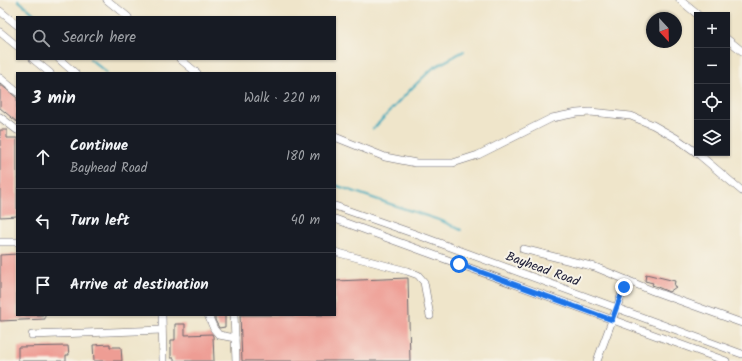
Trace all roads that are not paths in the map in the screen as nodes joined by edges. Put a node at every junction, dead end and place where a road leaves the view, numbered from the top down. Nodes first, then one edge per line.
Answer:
1 (108, 0) edge
2 (680, 0) edge
3 (0, 11) edge
4 (694, 12) edge
5 (127, 16) edge
6 (16, 24) edge
7 (0, 32) edge
8 (730, 41) edge
9 (16, 45) edge
10 (742, 51) edge
11 (34, 60) edge
12 (59, 60) edge
13 (181, 60) edge
14 (49, 72) edge
15 (74, 72) edge
16 (195, 72) edge
17 (0, 78) edge
18 (16, 91) edge
19 (0, 117) edge
20 (16, 129) edge
21 (336, 137) edge
22 (742, 191) edge
23 (336, 206) edge
24 (336, 219) edge
25 (0, 242) edge
26 (16, 242) edge
27 (523, 249) dead end
28 (336, 252) edge
29 (627, 280) junction
30 (617, 308) junction
31 (162, 316) edge
32 (208, 316) edge
33 (234, 316) edge
34 (430, 316) dead end
35 (612, 320) junction
36 (742, 323) edge
37 (162, 330) junction
38 (32, 335) dead end
39 (235, 338) junction
40 (742, 354) edge
41 (163, 361) edge
42 (236, 361) edge
43 (597, 361) edge
44 (726, 361) edge

1 - 5 street
2 - 4 street
3 - 6 street
7 - 9 street
8 - 10 street
11 - 14 street
12 - 15 street
13 - 16 street
17 - 18 street
19 - 20 street
21 - 22 street
23 - 30 street, Bayhead Road
24 - 35 street, Bayhead Road
25 - 26 street
27 - 29 street
28 - 34 street
29 - 30 street
29 - 36 street
30 - 35 street
30 - 40 street, Bayhead Road
31 - 37 street
32 - 39 street
33 - 39 street
35 - 43 street
35 - 44 street, Bayhead Road
37 - 38 street
37 - 41 street
39 - 42 street

